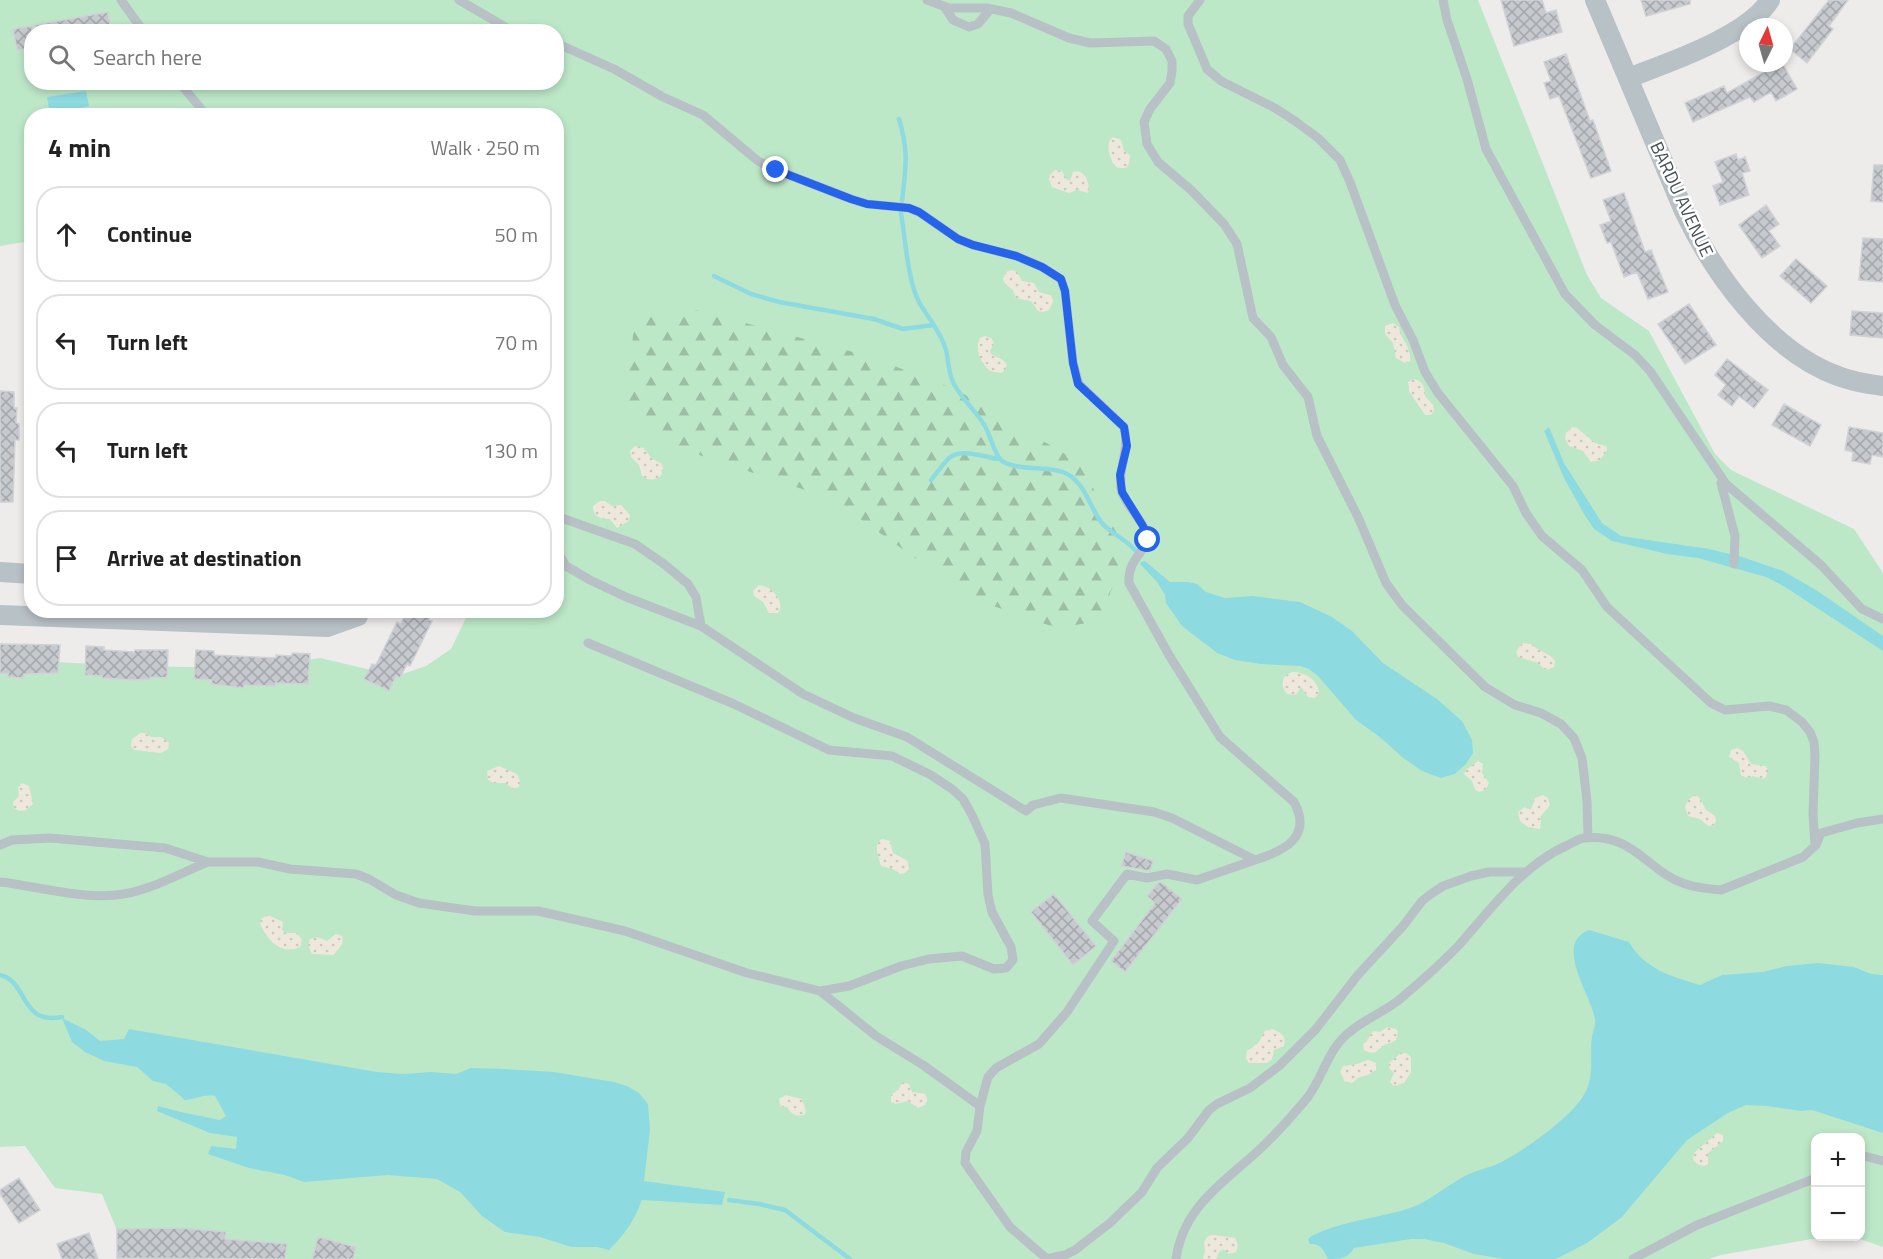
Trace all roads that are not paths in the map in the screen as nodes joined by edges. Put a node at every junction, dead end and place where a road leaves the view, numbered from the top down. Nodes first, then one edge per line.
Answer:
1 (121, 0) edge
2 (459, 0) edge
3 (927, 0) edge
4 (1200, 0) edge
5 (1443, 0) edge
6 (1595, 0) edge
7 (1770, 0) edge
8 (945, 6) junction
9 (987, 8) junction
10 (138, 24) edge
11 (500, 24) edge
12 (564, 47) edge
13 (1628, 78) junction
14 (186, 90) edge
15 (200, 108) edge
16 (1883, 386) edge
17 (1715, 470) junction
18 (564, 519) edge
19 (1734, 562) dead end
20 (564, 563) edge
21 (0, 572) edge
22 (24, 574) edge
23 (0, 615) edge
24 (24, 615) edge
25 (231, 618) edge
26 (352, 618) edge
27 (1883, 619) edge
28 (701, 626) junction
29 (588, 643) dead end
30 (1883, 819) edge
31 (1588, 838) junction
32 (0, 845) edge
33 (1815, 846) junction
34 (1255, 860) junction
35 (208, 862) junction
36 (1526, 872) junction
37 (0, 882) edge
38 (820, 991) junction
39 (980, 1106) junction
40 (1865, 1156) edge
41 (1883, 1161) edge
42 (1811, 1180) edge
43 (1047, 1259) edge
44 (1176, 1259) edge
45 (1633, 1259) edge

1 - 10 lane
2 - 11 lane
3 - 8 lane
4 - 33 lane
5 - 17 lane
6 - 13 street, BARDU AVENUE
7 - 13 street
8 - 9 lane
8 - 9 lane
9 - 31 lane
12 - 34 lane
13 - 16 street, BARDU AVENUE
14 - 15 lane
17 - 19 lane
17 - 27 lane
18 - 28 lane
20 - 28 lane
21 - 22 street
23 - 24 street
25 - 26 street
28 - 34 lane
29 - 38 lane
30 - 33 lane
31 - 33 lane
31 - 36 lane
32 - 35 lane
34 - 39 lane
35 - 37 lane
35 - 38 lane
36 - 43 lane
36 - 44 lane
38 - 39 lane
39 - 43 lane
40 - 41 lane
42 - 45 lane

